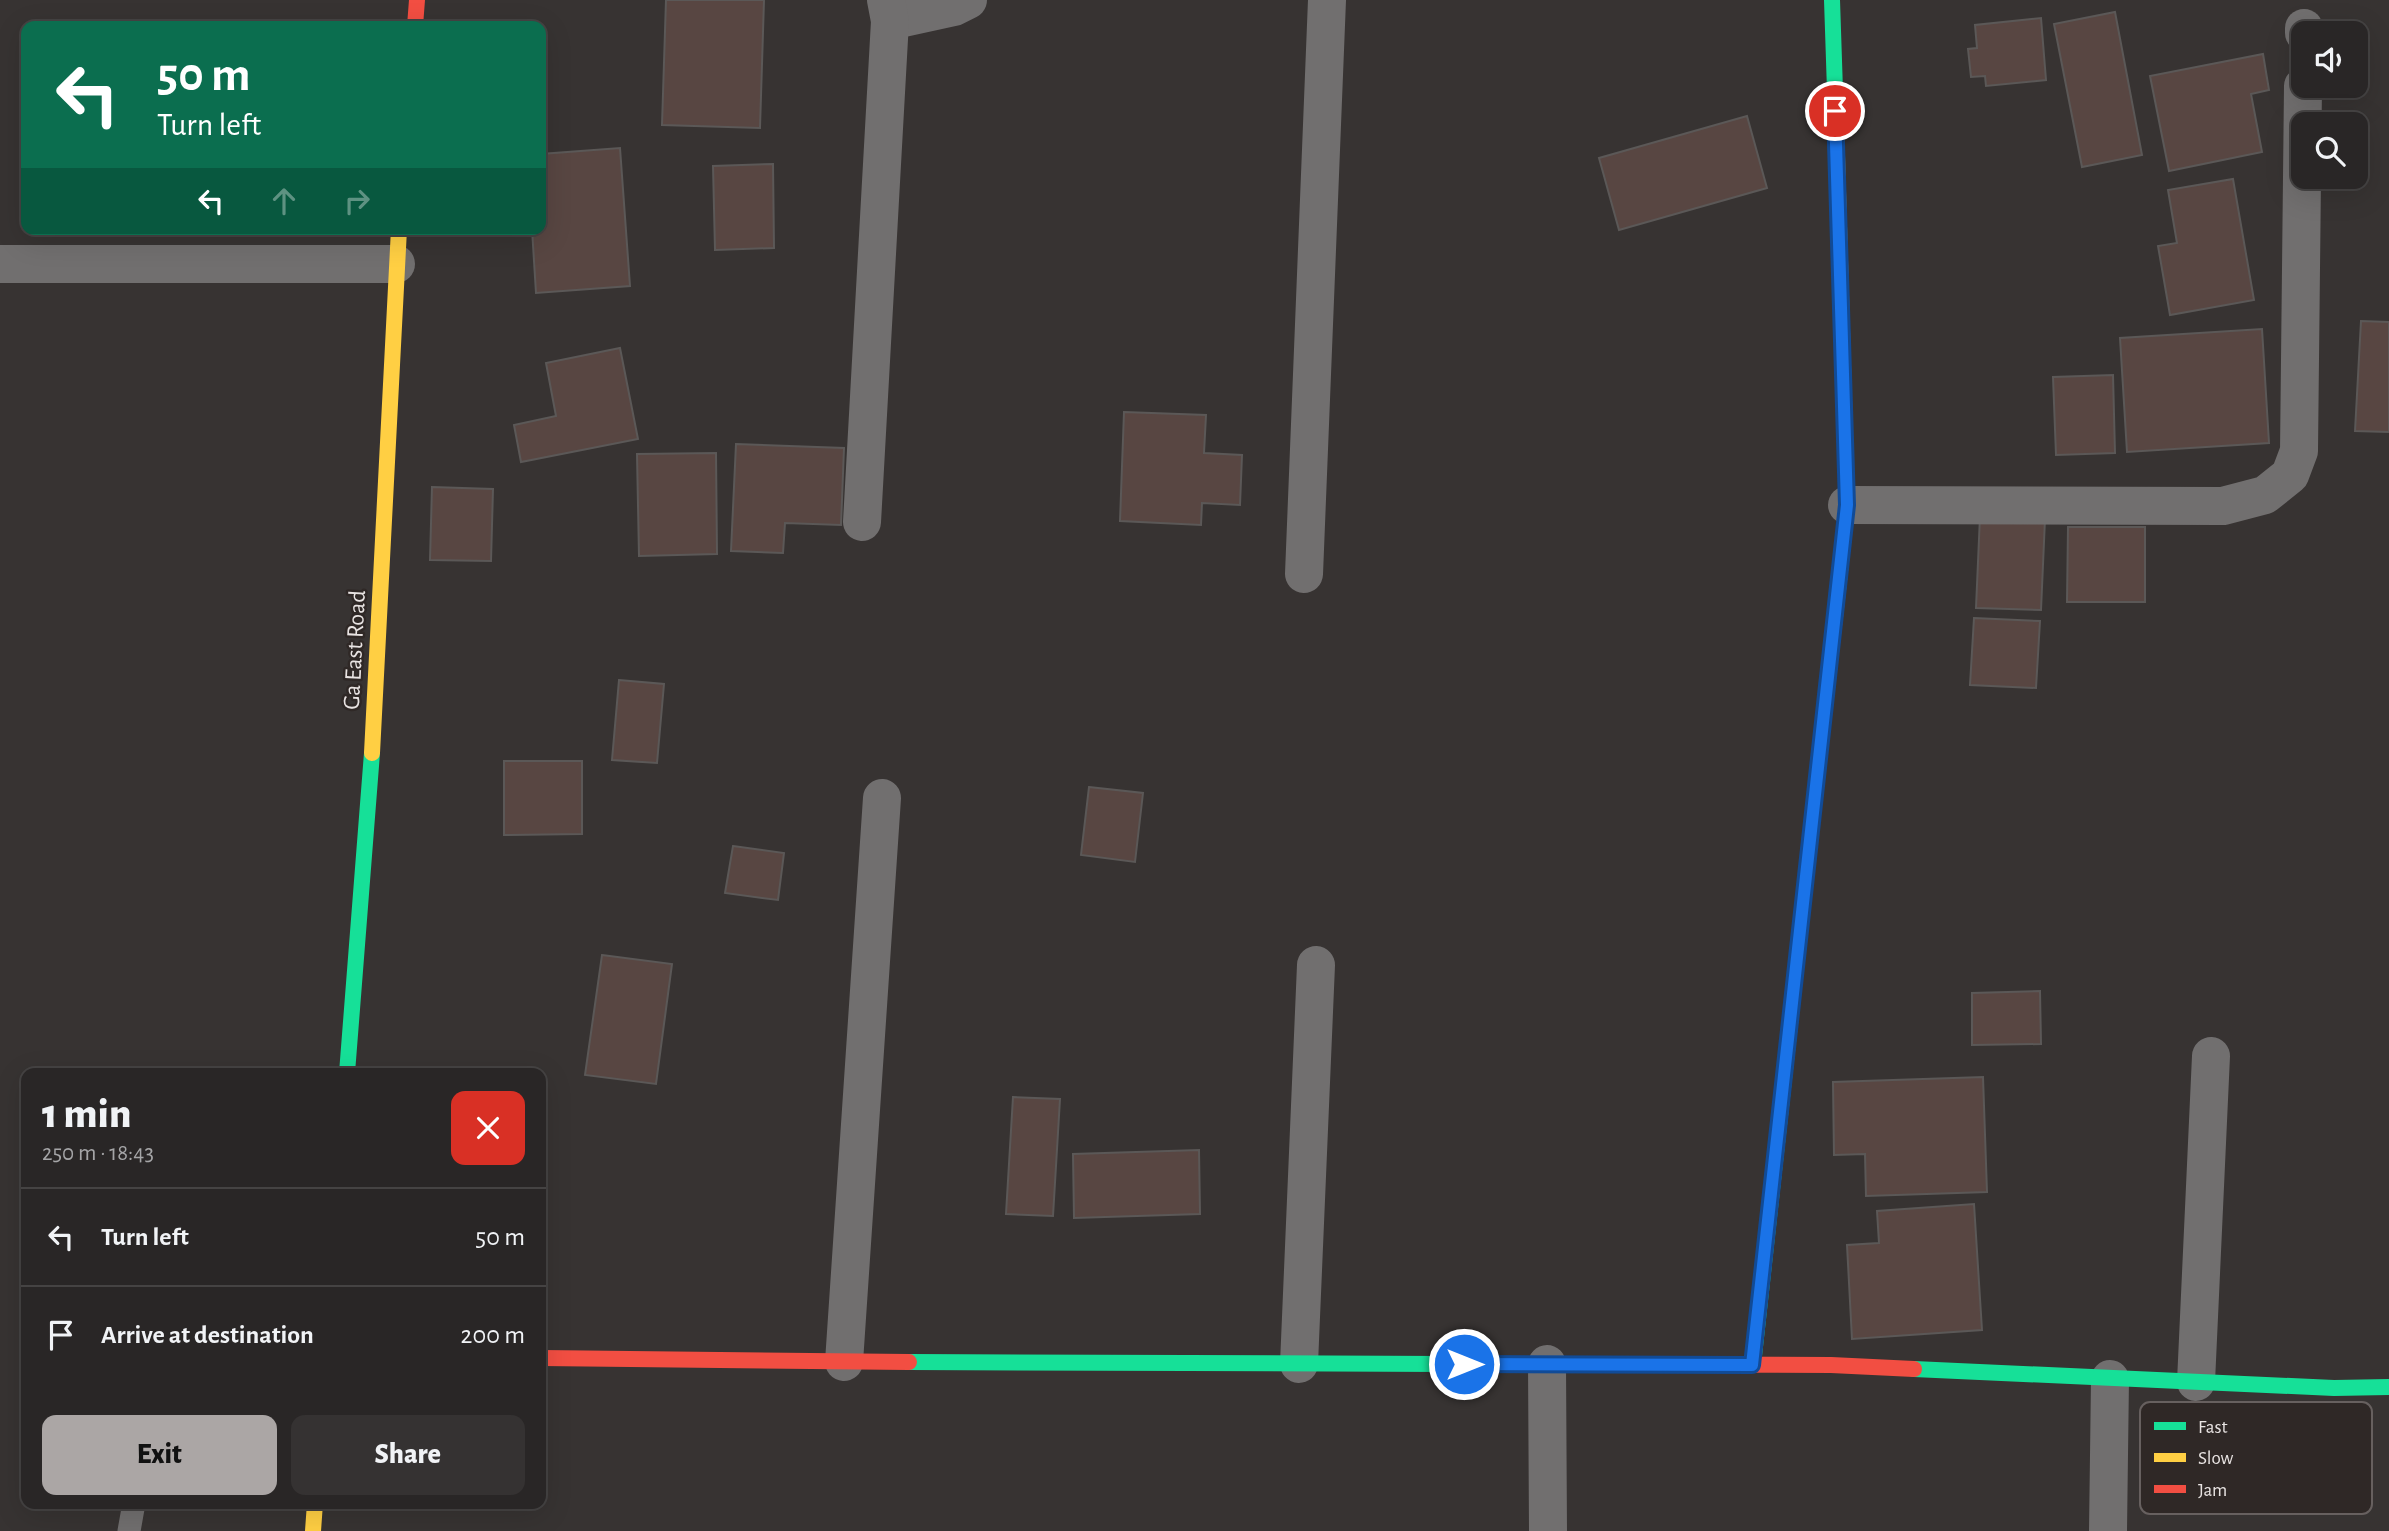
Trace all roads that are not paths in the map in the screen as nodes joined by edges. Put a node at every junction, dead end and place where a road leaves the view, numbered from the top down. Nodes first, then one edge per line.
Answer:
1 (417, 0) edge
2 (968, 0) edge
3 (1327, 0) edge
4 (1832, 0) edge
5 (888, 10) edge
6 (415, 21) edge
7 (2303, 98) edge
8 (397, 247) edge
9 (0, 264) edge
10 (1847, 505) junction
11 (862, 522) dead end
12 (1304, 574) dead end
13 (882, 798) dead end
14 (1315, 965) dead end
15 (2211, 1056) dead end
16 (347, 1068) edge
17 (546, 1358) edge
18 (844, 1362) junction
19 (1299, 1364) junction
20 (1547, 1364) junction
21 (1752, 1365) junction
22 (2110, 1379) junction
23 (2196, 1382) junction
24 (2389, 1387) edge
25 (133, 1509) edge
26 (315, 1509) edge
27 (130, 1531) edge
28 (313, 1531) edge
29 (1548, 1531) edge
30 (2108, 1531) edge

1 - 6 street
2 - 5 street
3 - 12 street
4 - 10 street
5 - 11 street
7 - 10 street
8 - 9 street
8 - 16 street, Ga East Road
10 - 21 street
13 - 18 street
14 - 19 street
15 - 23 street
17 - 18 street
18 - 19 street
19 - 20 street
20 - 21 street
20 - 29 street
21 - 22 street
22 - 23 street
22 - 30 street
23 - 24 street
25 - 27 lane
26 - 28 street

